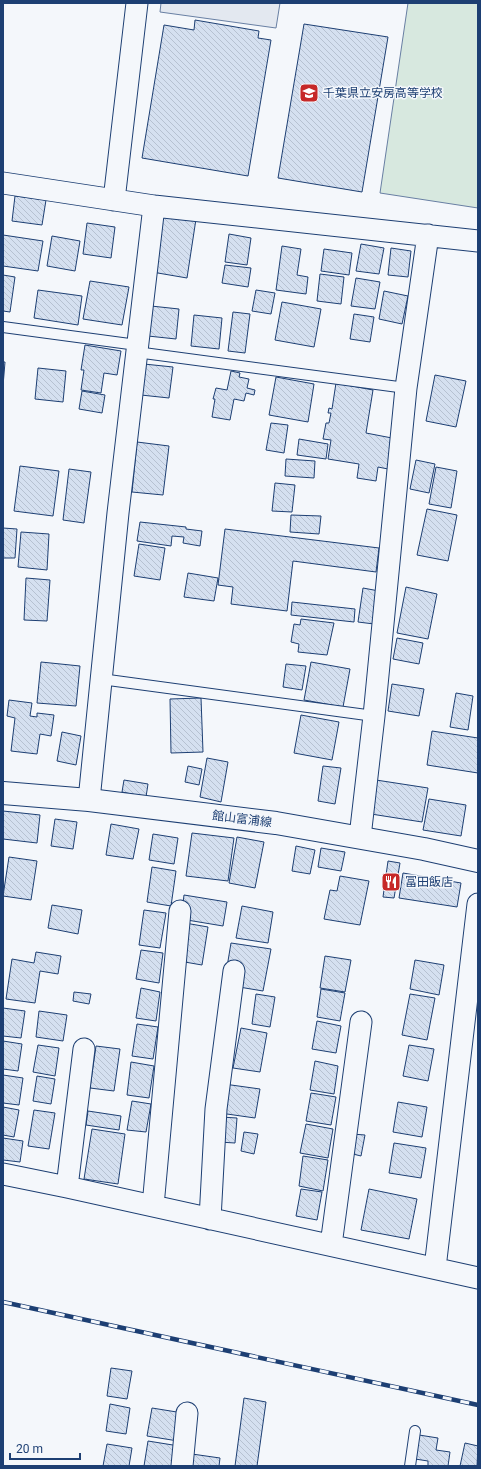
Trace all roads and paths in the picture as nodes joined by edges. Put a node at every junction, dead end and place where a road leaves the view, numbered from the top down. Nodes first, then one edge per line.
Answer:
1 (137, 3) edge
2 (3, 183) edge
3 (114, 200) junction
4 (154, 206) junction
5 (428, 235) junction
6 (478, 241) edge
7 (3, 327) edge
8 (137, 348) junction
9 (406, 388) junction
10 (100, 680) junction
11 (374, 716) junction
12 (3, 793) edge
13 (89, 800) junction
14 (360, 837) junction
15 (478, 860) edge
16 (478, 904) edge
17 (180, 912) dead end
18 (234, 971) dead end
19 (361, 1022) dead end
20 (84, 1049) dead end
21 (3, 1174) edge
22 (67, 1187) junction
23 (152, 1206) junction
24 (210, 1219) junction
25 (331, 1245) junction
26 (435, 1268) junction
27 (478, 1278) edge
28 (187, 1413) dead end
29 (415, 1431) dead end
30 (182, 1466) edge
31 (410, 1466) edge

1 - 3 street
2 - 3 street
3 - 4 street
4 - 5 street
4 - 8 street
5 - 6 street
5 - 9 street
7 - 8 lane
8 - 9 lane
8 - 10 street
9 - 11 street
10 - 11 lane
10 - 13 street
11 - 14 street
12 - 13 main road, 館山富浦線
13 - 14 main road, 館山富浦線
14 - 15 main road, 館山富浦線
16 - 26 street
17 - 23 street
18 - 24 street
19 - 25 street
20 - 22 street
21 - 22 street
22 - 23 street
23 - 24 street
24 - 25 street
25 - 26 street
26 - 27 street
28 - 30 street
29 - 31 lane

